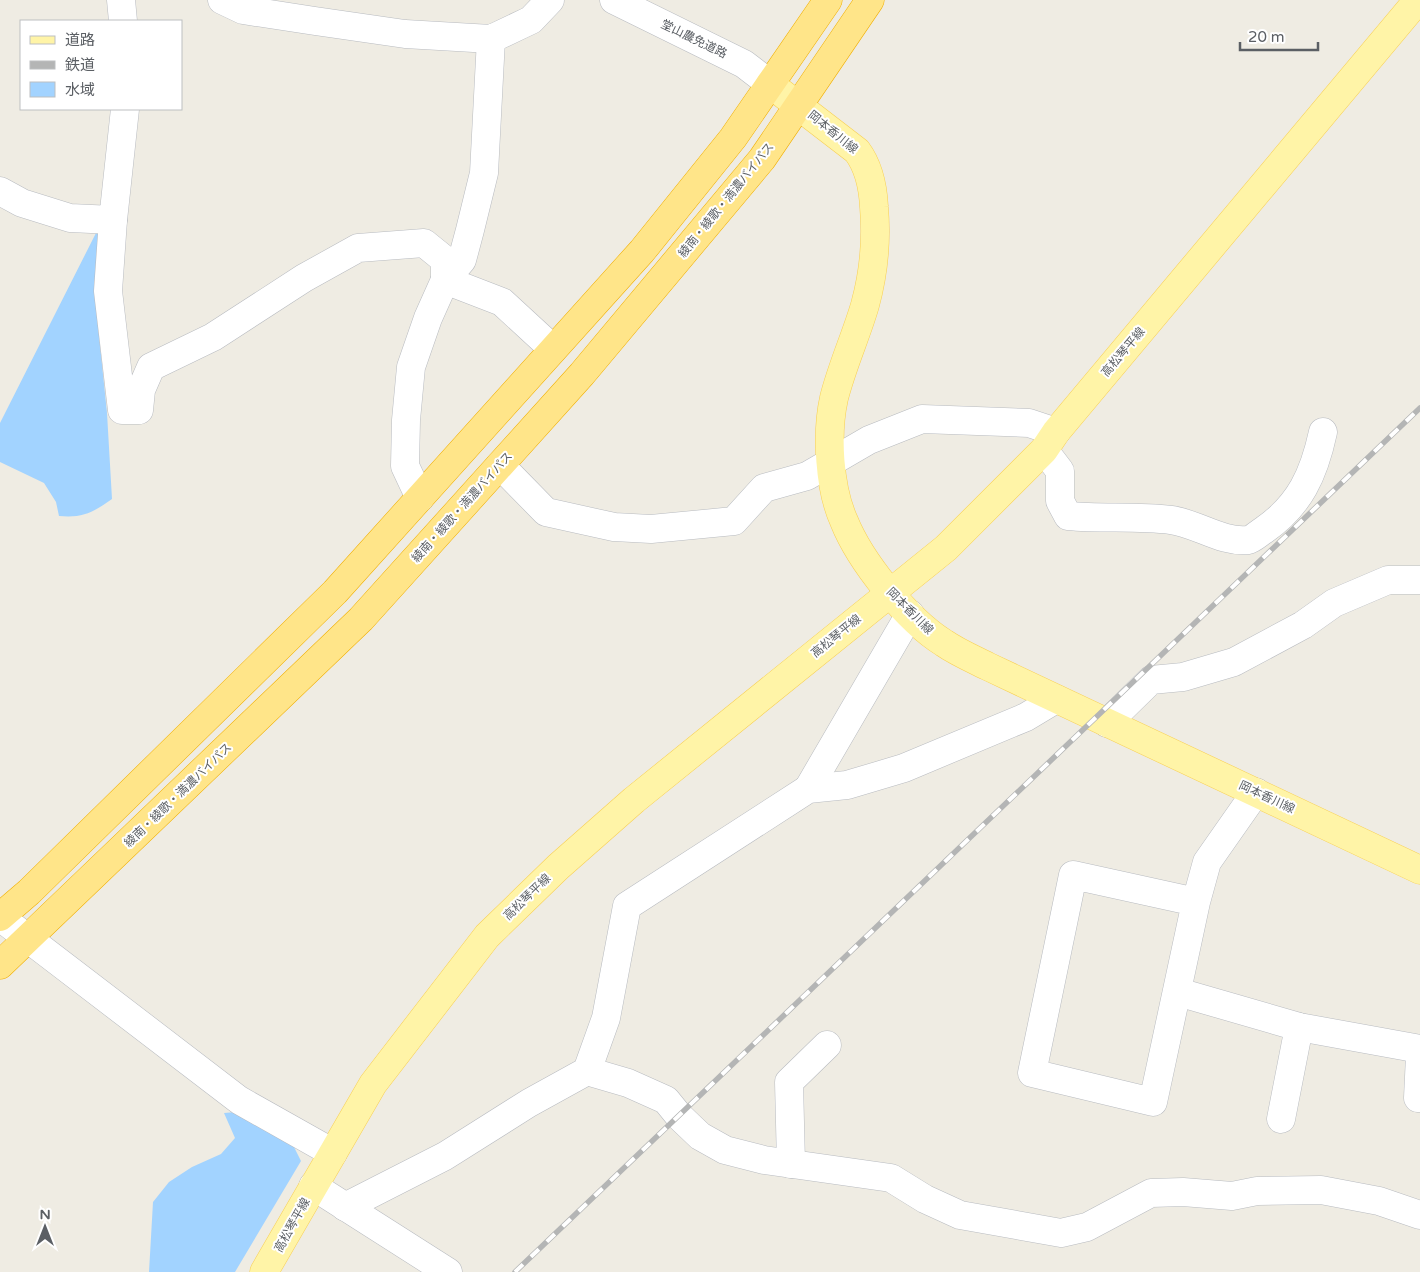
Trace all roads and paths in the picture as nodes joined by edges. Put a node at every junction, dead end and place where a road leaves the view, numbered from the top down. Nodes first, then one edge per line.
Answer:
1 (121, 0) edge
2 (222, 0) edge
3 (550, 0) edge
4 (614, 0) edge
5 (828, 0) edge
6 (870, 0) edge
7 (1418, 0) edge
8 (123, 20) edge
9 (490, 39) junction
10 (770, 84) junction
11 (798, 105) junction
12 (126, 110) edge
13 (0, 191) edge
14 (112, 220) junction
15 (445, 280) junction
16 (553, 349) junction
17 (1323, 432) dead end
18 (1050, 441) junction
19 (831, 464) junction
20 (500, 465) junction
21 (420, 498) junction
22 (1420, 580) edge
23 (890, 593) junction
24 (910, 614) junction
25 (1056, 700) junction
26 (1107, 723) junction
27 (808, 789) junction
28 (1256, 792) junction
29 (1420, 870) edge
30 (1196, 902) junction
31 (0, 917) edge
32 (28, 939) junction
33 (0, 965) edge
34 (1178, 992) junction
35 (1299, 1027) junction
36 (827, 1045) dead end
37 (1420, 1049) edge
38 (1420, 1056) edge
39 (587, 1071) junction
40 (1418, 1098) dead end
41 (1280, 1119) dead end
42 (332, 1153) junction
43 (791, 1164) junction
44 (313, 1186) junction
45 (345, 1208) junction
46 (1420, 1215) edge
47 (264, 1272) edge
48 (448, 1272) edge

1 - 8 street
2 - 9 street
3 - 9 street
4 - 10 street, 堂山農免道路
5 - 10 highway
6 - 11 highway, 綾南・綾歌・満濃バイパス
7 - 18 main road, 高松琴平線
9 - 15 street
10 - 11 main road, 岡本香川線
10 - 16 highway
11 - 19 main road, 岡本香川線
11 - 20 highway, 綾南・綾歌・満濃バイパス
12 - 14 street
13 - 14 street
14 - 15 street
15 - 16 street
15 - 21 street
16 - 21 highway
17 - 18 street
18 - 19 street
18 - 23 main road, 高松琴平線
19 - 20 street
19 - 23 main road, 岡本香川線
20 - 32 highway, 綾南・綾歌・満濃バイパス
21 - 31 highway
22 - 26 street
23 - 24 main road, 岡本香川線
23 - 42 main road, 高松琴平線
24 - 25 main road, 岡本香川線
24 - 27 street
25 - 26 main road, 岡本香川線
25 - 27 street
26 - 28 main road, 岡本香川線
27 - 39 street
28 - 29 main road, 岡本香川線
28 - 30 street
30 - 34 street
30 - 34 street
31 - 32 street
32 - 33 highway, 綾南・綾歌・満濃バイパス
32 - 42 street
34 - 35 street
35 - 37 street
35 - 41 street
36 - 43 street
38 - 40 street
39 - 43 street
39 - 45 street
42 - 44 main road, 高松琴平線
43 - 46 street
44 - 45 street
44 - 47 main road, 高松琴平線
45 - 48 street

